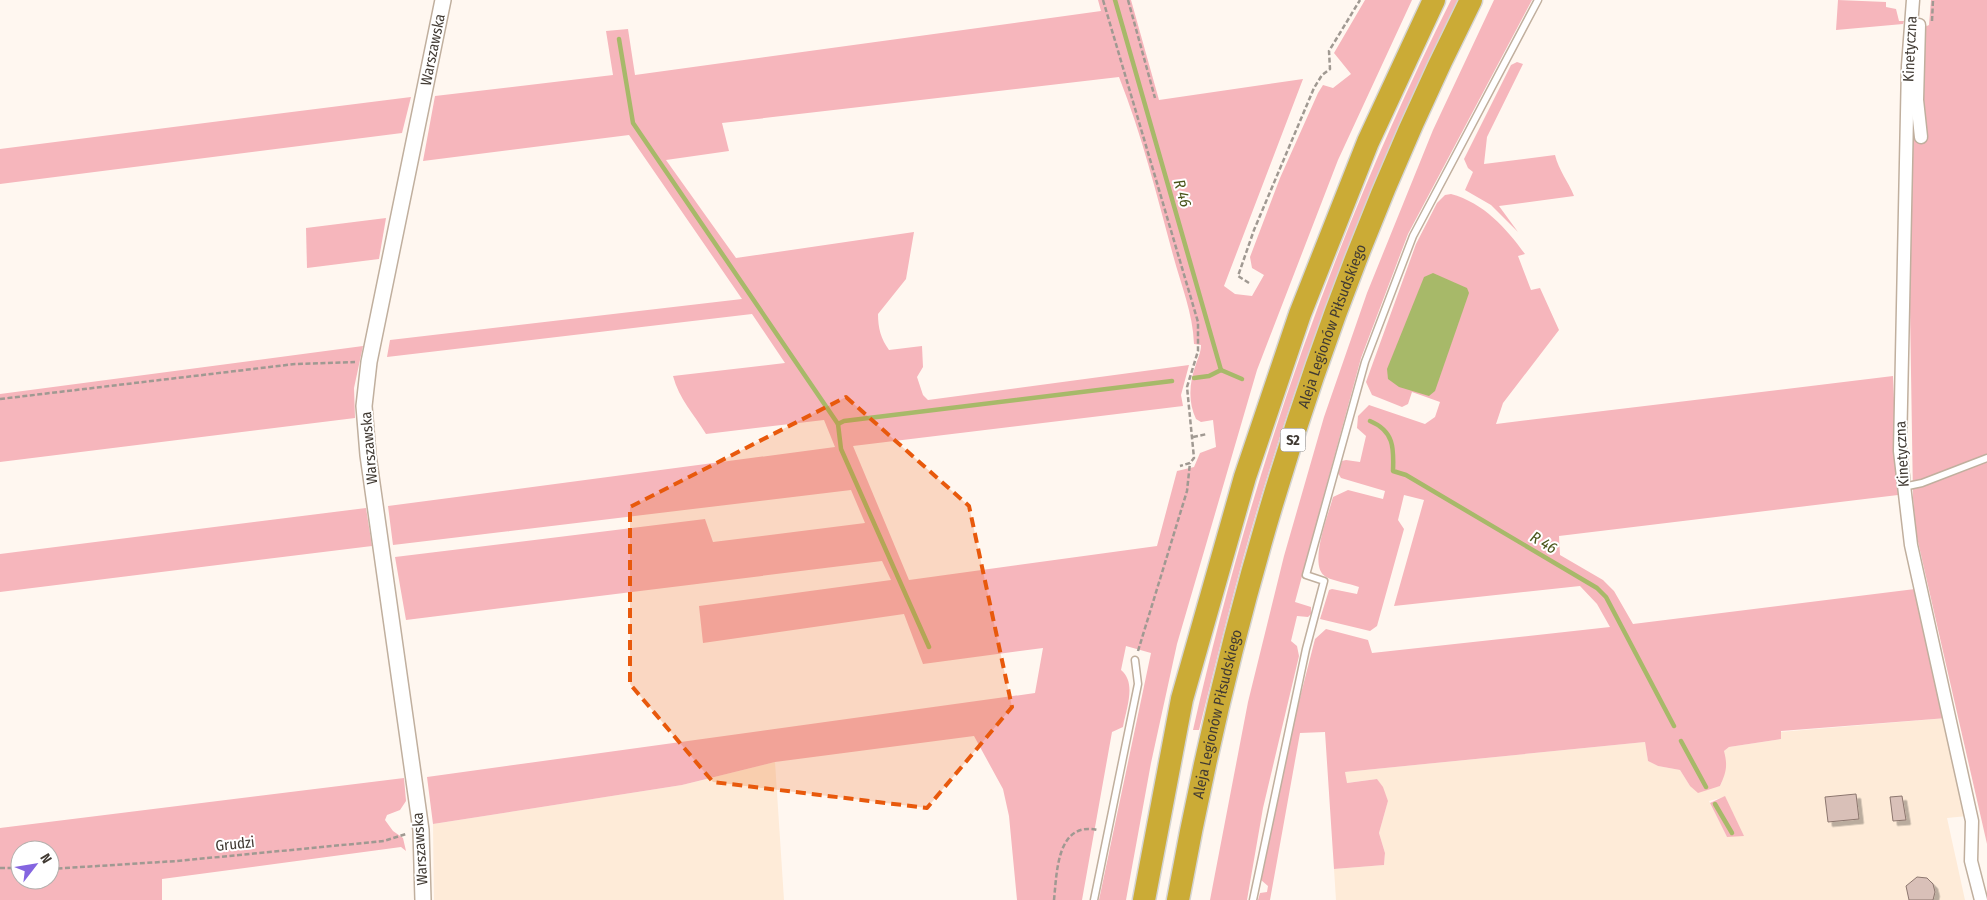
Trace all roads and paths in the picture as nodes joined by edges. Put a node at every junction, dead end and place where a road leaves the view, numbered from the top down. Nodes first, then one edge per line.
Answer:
1 (443, 0) edge
2 (1103, 0) edge
3 (1128, 0) edge
4 (1360, 0) edge
5 (1434, 0) edge
6 (1471, 0) edge
7 (1538, 0) edge
8 (1913, 0) edge
9 (1919, 0) edge
10 (1155, 98) dead end
11 (1921, 137) dead end
12 (1250, 283) dead end
13 (369, 362) junction
14 (0, 399) edge
15 (1208, 434) dead end
16 (1193, 436) junction
17 (1987, 458) edge
18 (1190, 463) junction
19 (1180, 466) dead end
20 (1903, 487) junction
21 (1135, 660) joint
22 (421, 830) junction
23 (1107, 832) junction
24 (60, 868) edge
25 (424, 900) edge
26 (1054, 900) edge
27 (1094, 900) edge
28 (1144, 900) edge
29 (1178, 900) edge
30 (1253, 900) edge
31 (1981, 900) edge

1 - 13 street, Warszawska
2 - 16 path
3 - 10 path
4 - 12 path
5 - 28 highway, S2
6 - 29 highway, Aleja Legionów Piłsudskiego / S2
7 - 30 lane
8 - 20 street, Kinetyczna
9 - 11 street, Kinetyczna
13 - 14 path
13 - 22 street, Warszawska
15 - 16 path
16 - 18 path
17 - 20 lane
18 - 19 path
18 - 21 path
20 - 31 street, Kinetyczna
21 - 23 lane
22 - 24 path, Grudzi
22 - 25 street, Warszawska
23 - 26 path
23 - 27 lane

